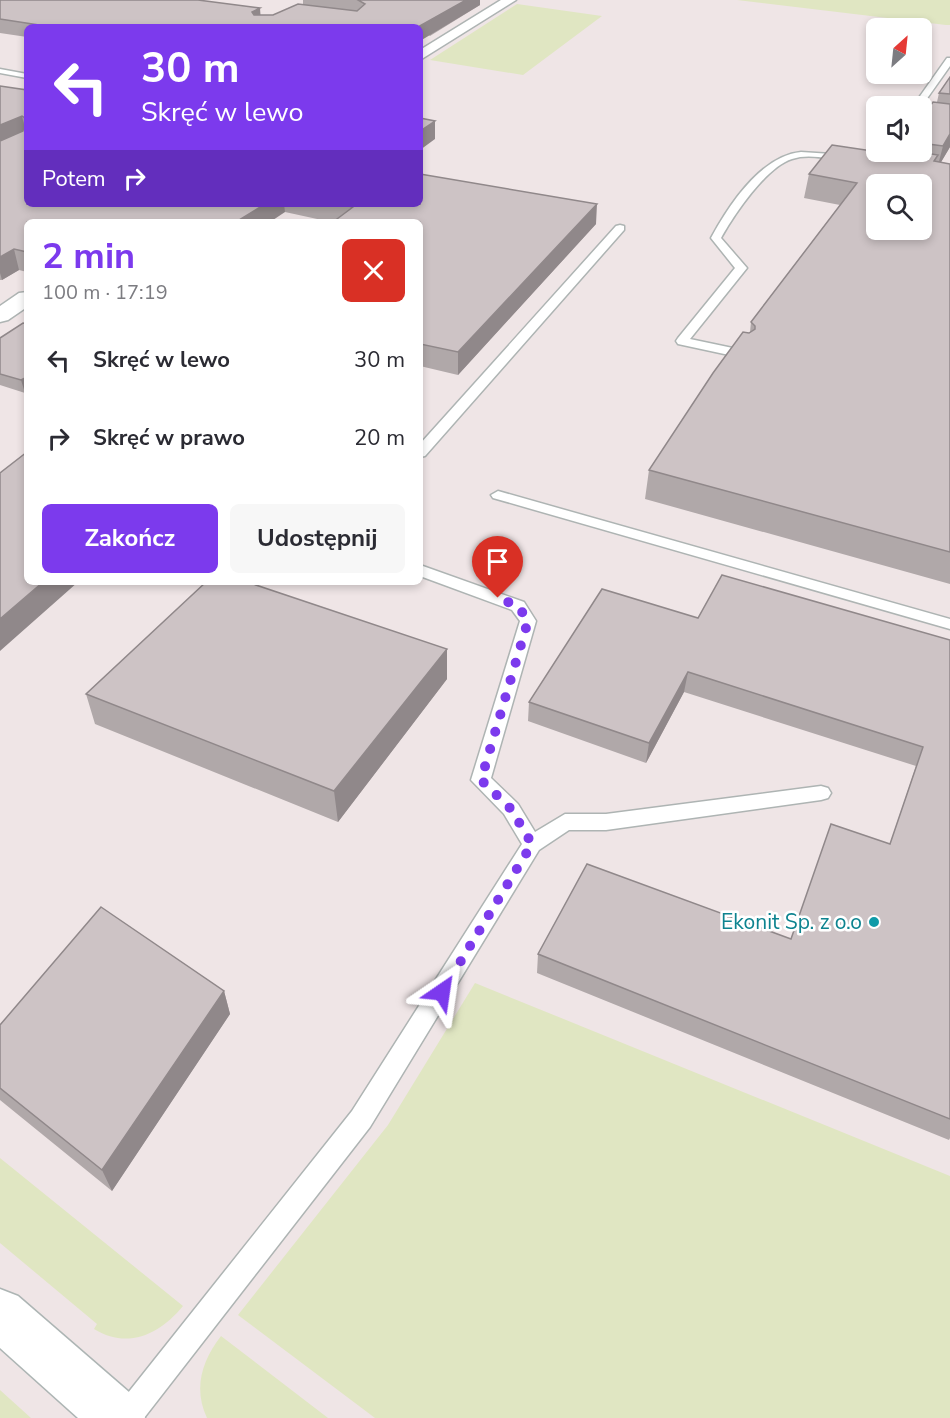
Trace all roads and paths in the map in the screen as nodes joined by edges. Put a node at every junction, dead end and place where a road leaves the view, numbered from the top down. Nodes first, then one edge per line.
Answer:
1 (510, 0) edge
2 (423, 55) edge
3 (950, 60) edge
4 (0, 71) edge
5 (24, 75) edge
6 (924, 96) edge
7 (862, 162) edge
8 (620, 228) dead end
9 (24, 300) edge
10 (0, 315) edge
11 (743, 354) edge
12 (423, 450) edge
13 (498, 495) dead end
14 (423, 571) edge
15 (950, 624) edge
16 (821, 793) dead end
17 (532, 844) junction
18 (0, 1314) edge
19 (118, 1418) edge
20 (126, 1418) edge

1 - 2 street
3 - 6 lane
4 - 5 lane
7 - 11 lane
8 - 12 lane
9 - 10 street
13 - 15 lane
14 - 17 lane
16 - 17 lane
17 - 20 lane
18 - 19 street

